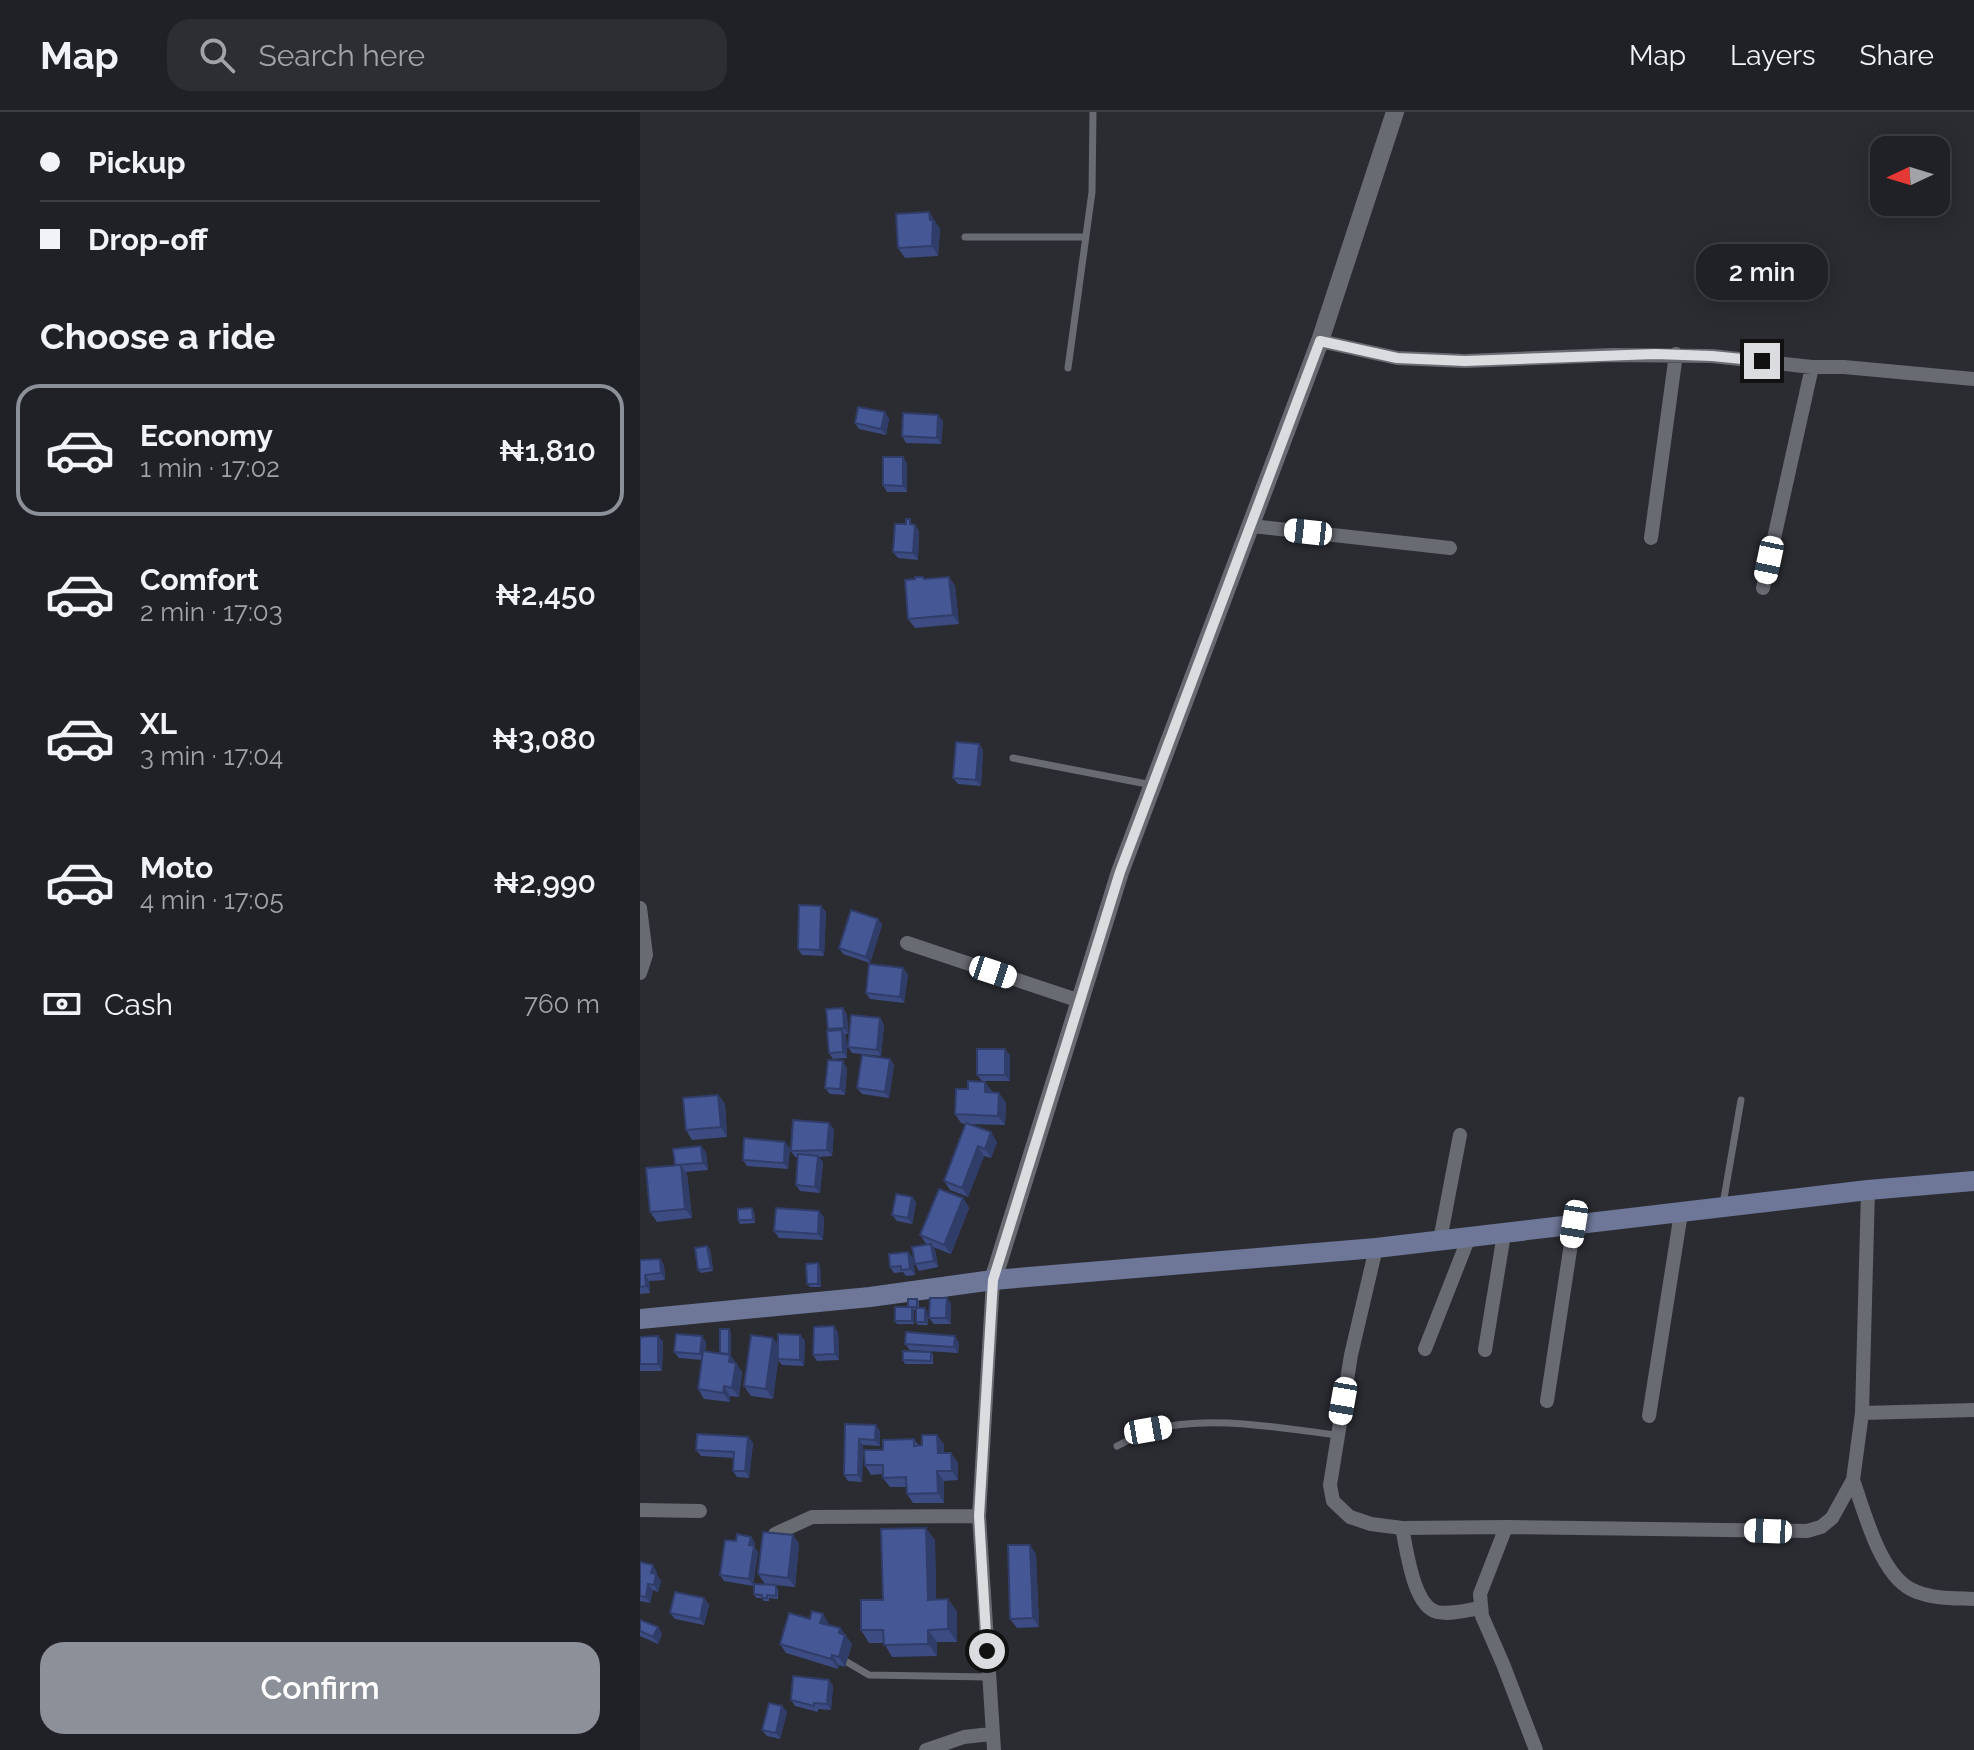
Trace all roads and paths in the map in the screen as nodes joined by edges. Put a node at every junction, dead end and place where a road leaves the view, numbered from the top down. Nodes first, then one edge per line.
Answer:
1 (1093, 112) edge
2 (1395, 112) edge
3 (965, 237) dead end
4 (1085, 237) junction
5 (1320, 341) junction
6 (1676, 354) junction
7 (1812, 367) junction
8 (1068, 368) dead end
9 (1974, 379) edge
10 (1252, 526) junction
11 (1651, 538) dead end
12 (1450, 548) dead end
13 (1763, 588) dead end
14 (1013, 758) dead end
15 (1153, 786) junction
16 (640, 908) edge
17 (907, 943) dead end
18 (640, 973) edge
19 (1080, 1001) junction
20 (1741, 1100) dead end
21 (1460, 1135) dead end
22 (1974, 1181) edge
23 (1868, 1190) junction
24 (1722, 1208) junction
25 (1681, 1213) junction
26 (1574, 1224) junction
27 (1504, 1234) junction
28 (1469, 1237) junction
29 (1440, 1240) junction
30 (1376, 1248) junction
31 (993, 1280) junction
32 (640, 1319) edge
33 (1425, 1349) dead end
34 (1485, 1350) dead end
35 (1547, 1401) dead end
36 (1974, 1410) edge
37 (1862, 1413) junction
38 (1649, 1416) dead end
39 (1337, 1435) junction
40 (1117, 1446) dead end
41 (1853, 1480) junction
42 (640, 1510) edge
43 (700, 1511) dead end
44 (979, 1516) junction
45 (1506, 1527) junction
46 (1402, 1528) junction
47 (775, 1534) edge
48 (1974, 1599) edge
49 (1481, 1608) junction
50 (847, 1662) dead end
51 (989, 1677) junction
52 (991, 1734) junction
53 (960, 1743) edge
54 (926, 1750) edge
55 (994, 1750) edge
56 (1536, 1750) edge

1 - 4 lane
2 - 5 street
3 - 4 lane
4 - 8 lane
5 - 6 street
5 - 10 street
6 - 7 street
6 - 11 street
7 - 9 street
7 - 13 street
10 - 12 street
10 - 15 street
14 - 15 lane
15 - 19 street
16 - 18 street
17 - 19 street
19 - 31 street
20 - 24 lane
21 - 29 street
22 - 23 main road
23 - 24 main road
23 - 37 street
24 - 25 main road
25 - 26 main road
25 - 38 street
26 - 27 main road
26 - 35 street
27 - 28 main road
27 - 34 street
28 - 29 main road
28 - 33 street
29 - 30 main road
30 - 31 main road
30 - 39 street
31 - 32 main road
31 - 44 street
36 - 37 street
37 - 41 street
39 - 40 lane
39 - 46 street
41 - 45 street
41 - 48 street
42 - 43 street
44 - 47 street
44 - 51 street
45 - 46 street
45 - 49 street
46 - 49 street
49 - 56 street
50 - 51 lane
51 - 52 street
52 - 53 street
52 - 55 street
53 - 54 street

